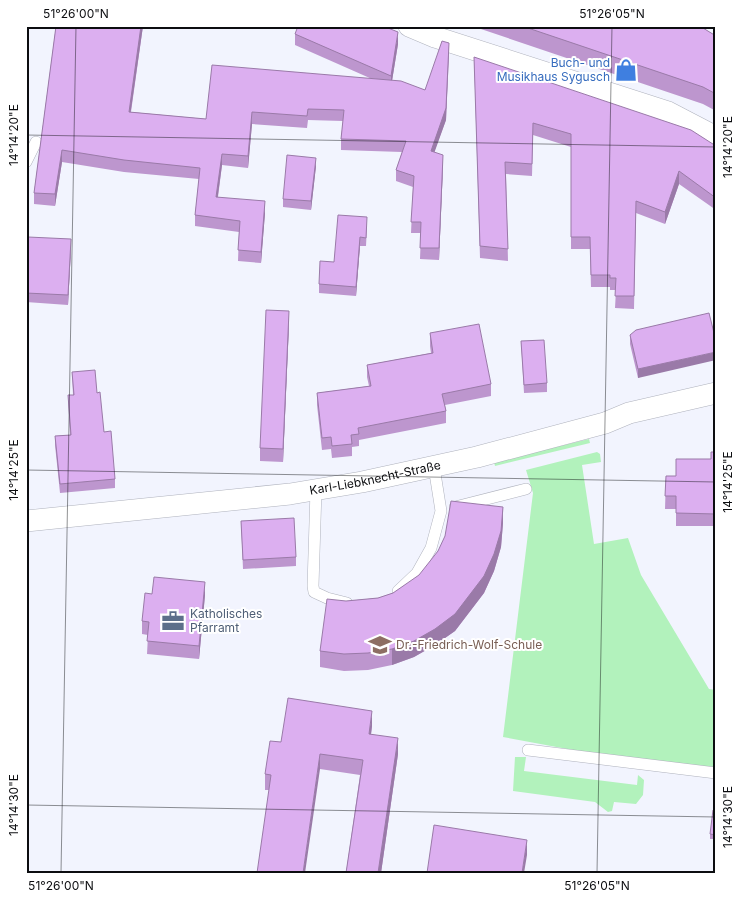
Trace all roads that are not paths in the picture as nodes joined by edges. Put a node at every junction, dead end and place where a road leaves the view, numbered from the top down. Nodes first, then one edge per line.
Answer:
1 (409, 26) edge
2 (436, 32) edge
3 (716, 137) edge
4 (36, 142) dead end
5 (26, 162) edge
6 (716, 393) edge
7 (434, 467) junction
8 (526, 488) dead end
9 (316, 490) junction
10 (441, 511) junction
11 (26, 521) edge
12 (390, 595) edge
13 (362, 602) edge
14 (528, 750) dead end
15 (716, 773) edge

1 - 2 street
2 - 3 street
4 - 5 lane
6 - 7 street, Karl-Liebknecht-Straße
7 - 9 street, Karl-Liebknecht-Straße
7 - 10 lane
8 - 10 lane
9 - 11 street, Karl-Liebknecht-Straße
9 - 13 lane
10 - 12 lane
14 - 15 lane

